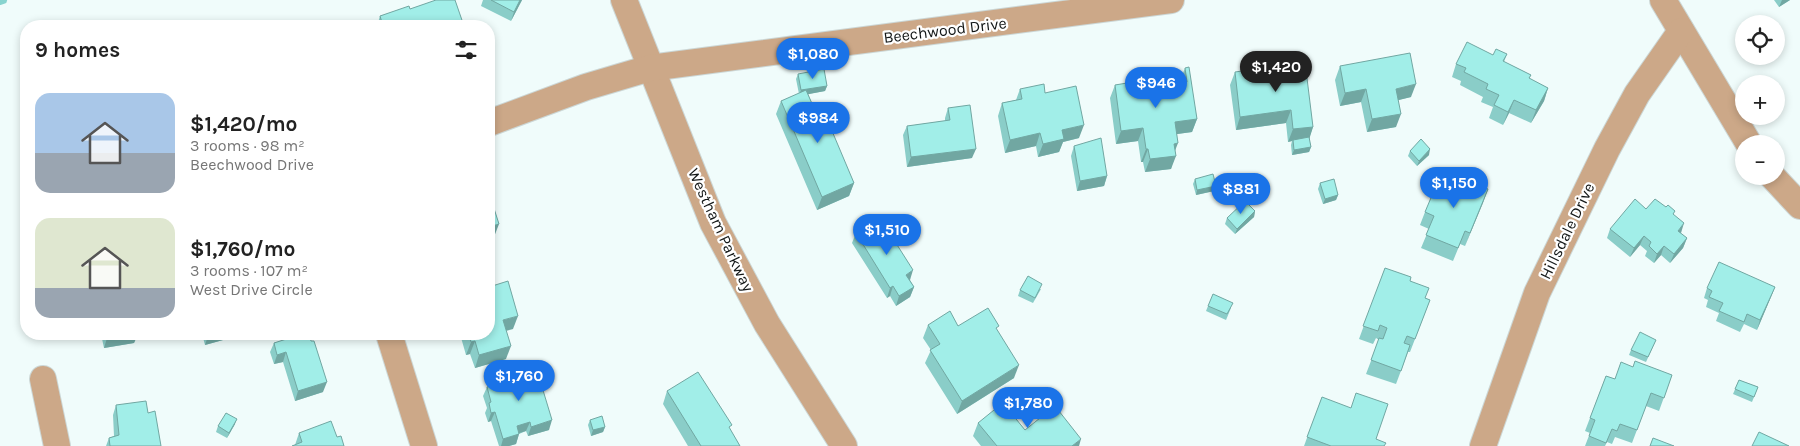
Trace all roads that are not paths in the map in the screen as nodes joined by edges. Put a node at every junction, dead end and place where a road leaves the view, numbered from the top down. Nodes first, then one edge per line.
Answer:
1 (624, 0) edge
2 (1171, 0) edge
3 (1663, 0) edge
4 (1681, 31) junction
5 (650, 68) junction
6 (495, 121) edge
7 (1744, 135) edge
8 (1780, 185) edge
9 (1800, 206) edge
10 (391, 340) edge
11 (43, 379) dead end
12 (57, 446) edge
13 (424, 446) edge
14 (844, 446) edge
15 (1483, 446) edge

1 - 5 street, Westham Parkway
2 - 5 street, Beechwood Drive
3 - 4 street
4 - 7 street
4 - 15 street, Hillsdale Drive
5 - 6 street, Beechwood Drive
5 - 14 street, Westham Parkway
8 - 9 street
10 - 13 street
11 - 12 street

